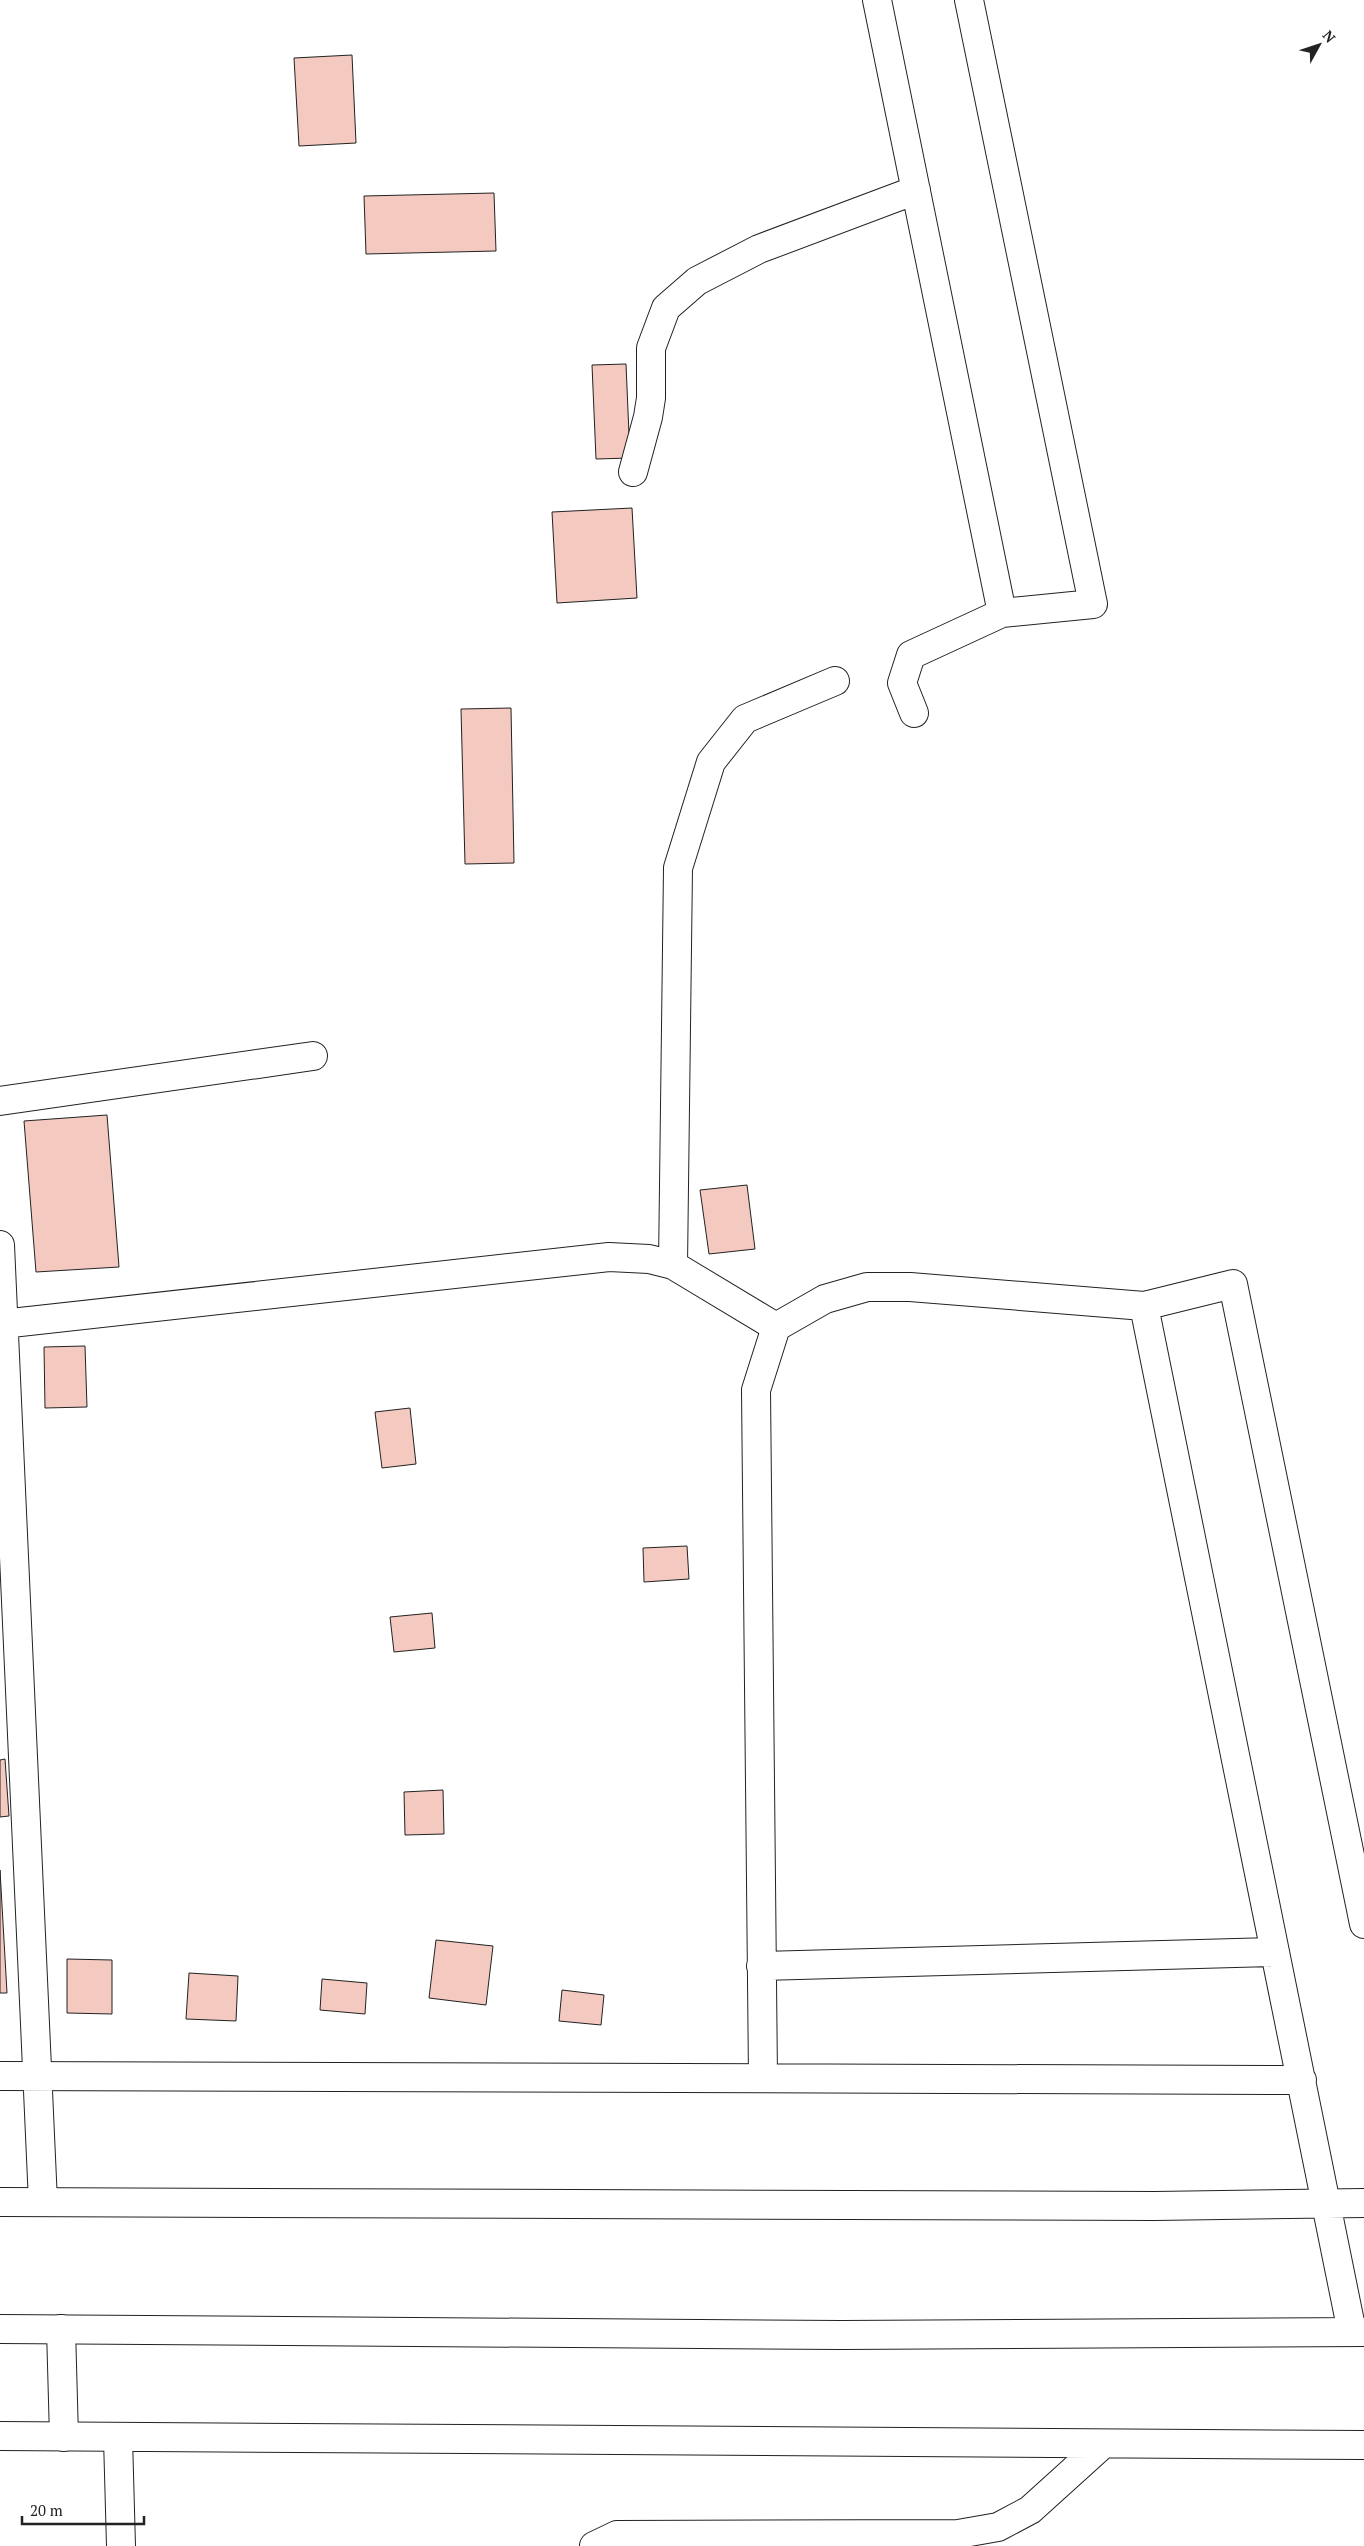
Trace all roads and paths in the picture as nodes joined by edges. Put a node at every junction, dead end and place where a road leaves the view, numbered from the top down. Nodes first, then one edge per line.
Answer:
1 (877, 0) edge
2 (969, 0) edge
3 (916, 190) junction
4 (633, 472) dead end
5 (1002, 613) junction
6 (835, 681) dead end
7 (914, 712) dead end
8 (312, 1056) dead end
9 (0, 1101) edge
10 (0, 1245) edge
11 (0, 1255) edge
12 (673, 1265) junction
13 (1144, 1306) junction
14 (2, 1324) junction
15 (776, 1327) junction
16 (1364, 1924) edge
17 (1275, 1952) junction
18 (761, 1966) junction
19 (0, 2076) edge
20 (37, 2076) junction
21 (763, 2078) junction
22 (1302, 2080) junction
23 (0, 2202) edge
24 (43, 2202) junction
25 (1364, 2203) edge
26 (1326, 2204) junction
27 (0, 2329) edge
28 (61, 2329) junction
29 (1358, 2332) edge
30 (0, 2436) edge
31 (64, 2437) junction
32 (118, 2438) junction
33 (1103, 2444) junction
34 (1364, 2445) edge
35 (121, 2546) edge
36 (594, 2546) edge

1 - 3 street
2 - 5 street
3 - 4 street
3 - 5 street
5 - 7 street
6 - 12 street
8 - 9 street
10 - 11 street
11 - 14 street
12 - 14 street
12 - 15 street
13 - 15 street
13 - 16 street
13 - 17 street
14 - 20 street
15 - 18 street
17 - 18 street
17 - 22 street
18 - 21 street
19 - 20 street
20 - 21 street
20 - 24 street
21 - 22 street
22 - 26 street
23 - 24 street
24 - 26 street
25 - 26 street
26 - 29 street
27 - 28 street
28 - 29 street
28 - 31 street
30 - 31 street
31 - 32 street
32 - 33 street
32 - 35 street
33 - 34 street
33 - 36 street

